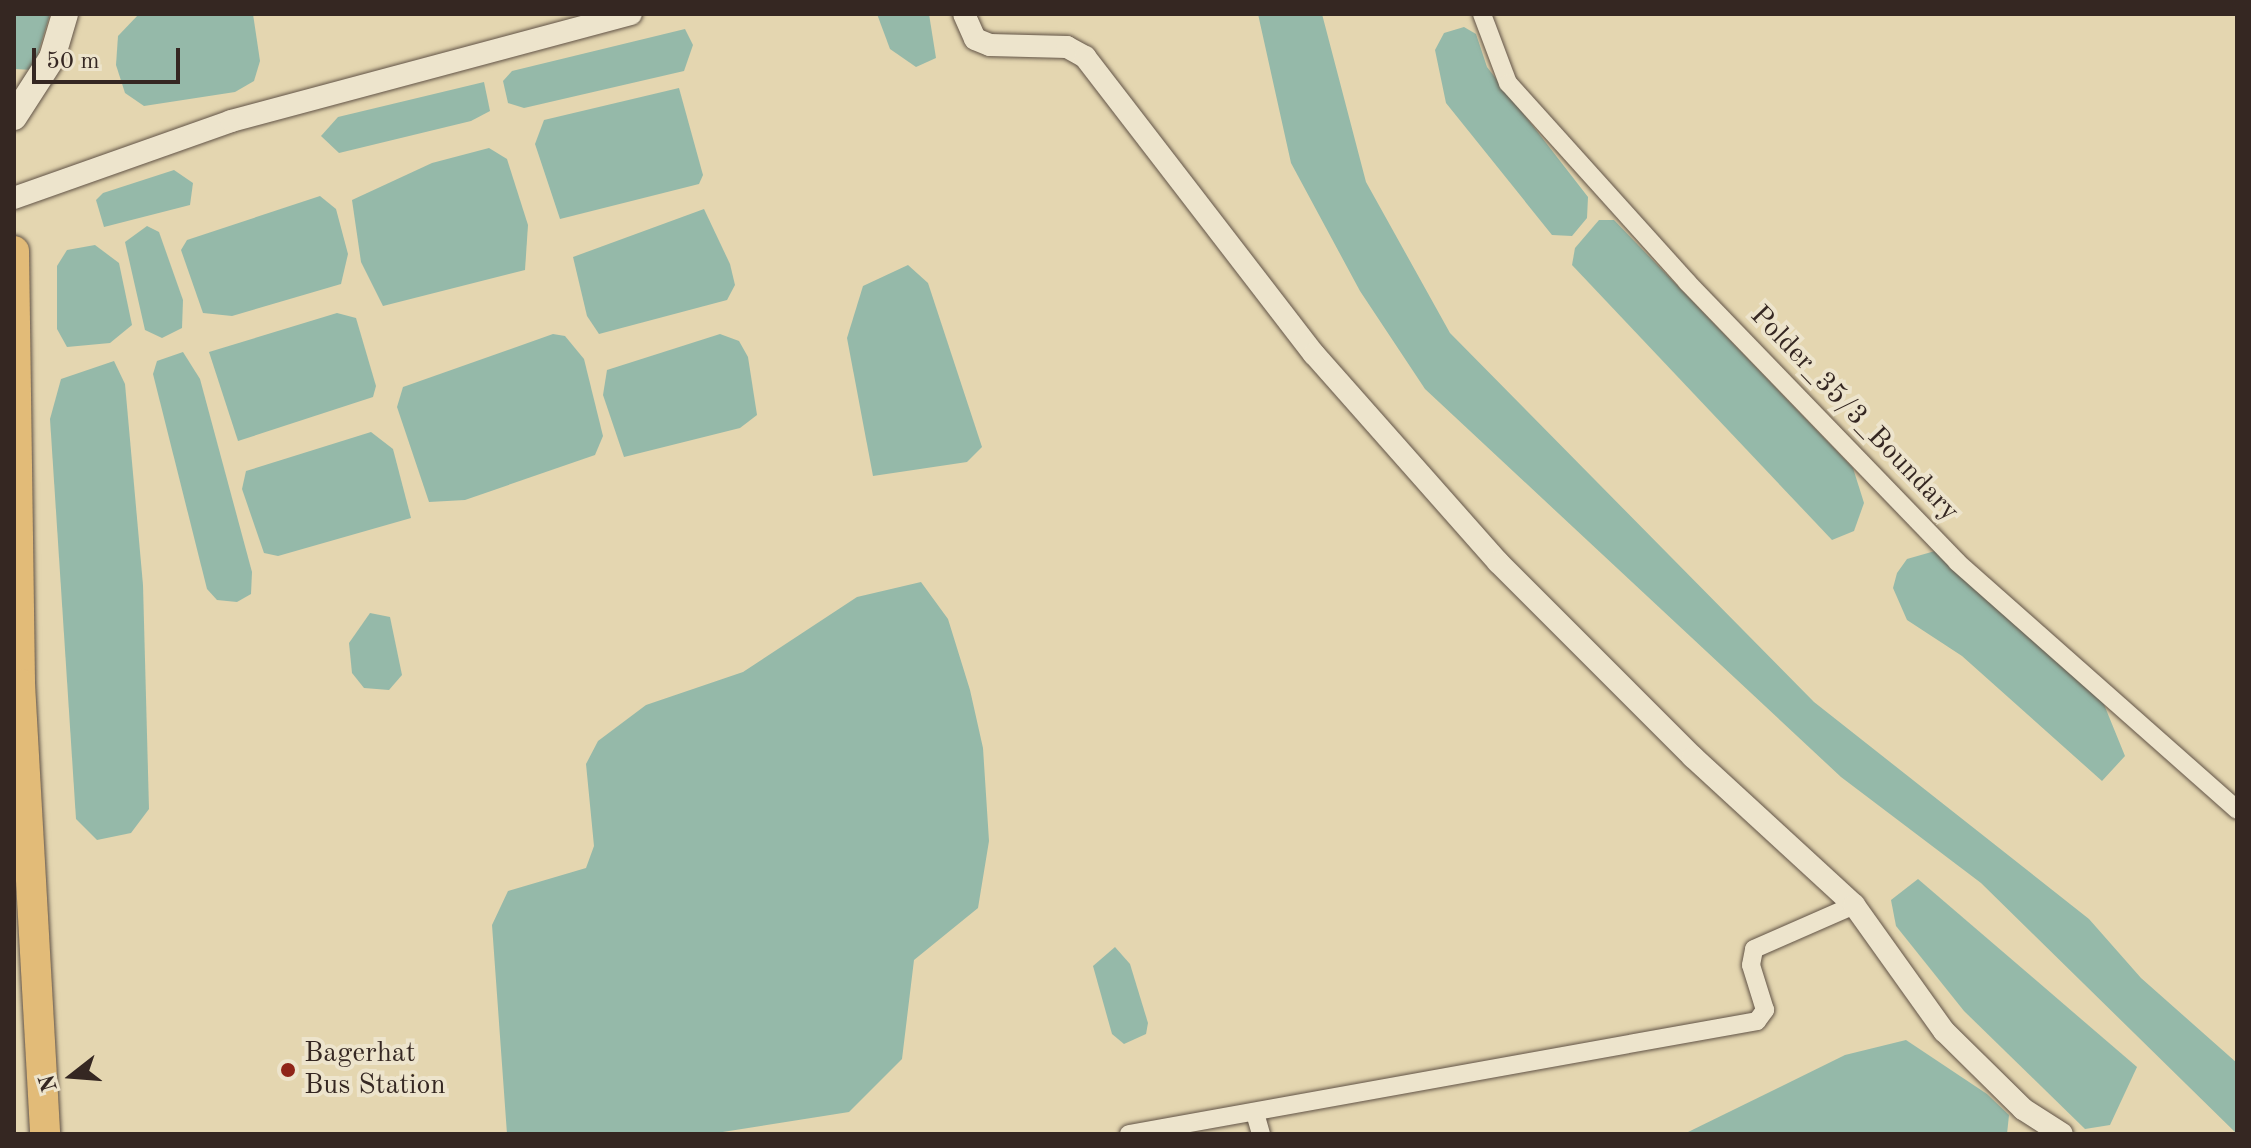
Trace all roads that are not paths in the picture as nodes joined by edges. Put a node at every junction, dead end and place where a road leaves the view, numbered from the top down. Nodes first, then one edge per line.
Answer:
1 (65, 14) edge
2 (631, 14) edge
3 (964, 14) edge
4 (1482, 14) edge
5 (14, 117) edge
6 (14, 198) edge
7 (14, 251) edge
8 (2237, 810) edge
9 (1854, 905) junction
10 (1255, 1113) junction
11 (45, 1134) edge
12 (1129, 1134) edge
13 (1261, 1134) edge
14 (2062, 1134) edge

1 - 5 main road
2 - 6 street
3 - 9 street
4 - 8 street, Polder_35/3_Boundary
7 - 11 highway
9 - 10 street
9 - 14 street
10 - 12 street
10 - 13 street

